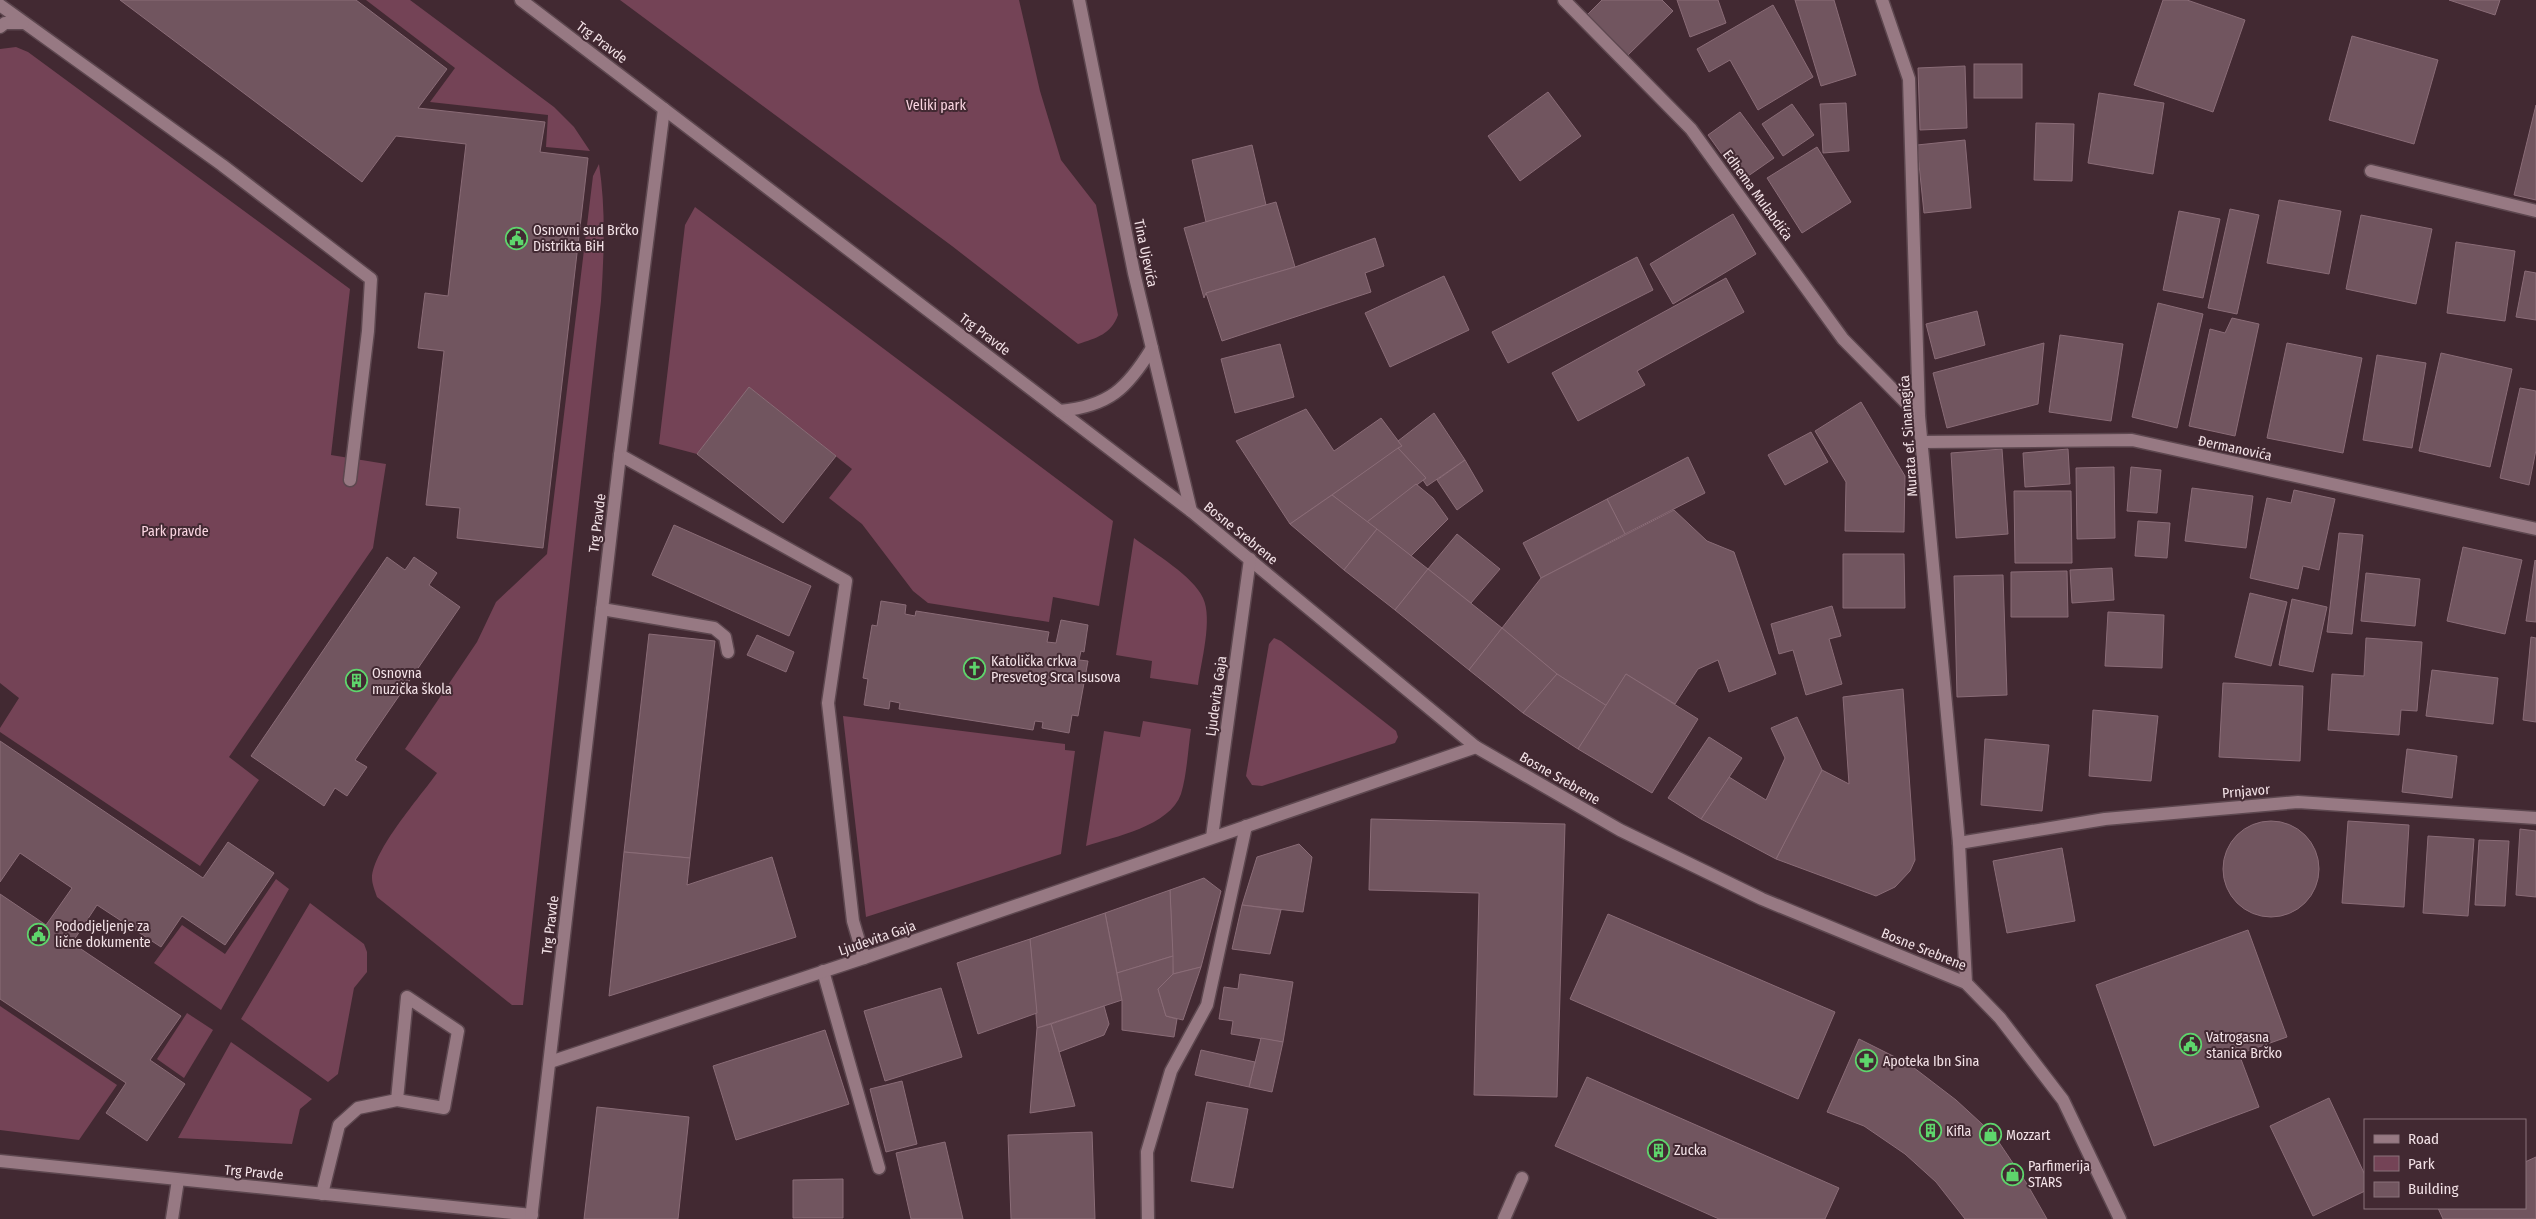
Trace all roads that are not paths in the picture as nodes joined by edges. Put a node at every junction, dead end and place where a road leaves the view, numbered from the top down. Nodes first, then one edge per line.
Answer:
1 (521, 0) edge
2 (1079, 0) edge
3 (1564, 0) edge
4 (1882, 0) edge
5 (0, 5) edge
6 (23, 22) junction
7 (0, 26) edge
8 (664, 109) junction
9 (2371, 171) dead end
10 (2536, 211) edge
11 (1152, 348) junction
12 (1060, 411) junction
13 (1919, 416) junction
14 (1922, 442) junction
15 (620, 455) junction
16 (350, 480) dead end
17 (1191, 511) junction
18 (2536, 529) edge
19 (1250, 559) junction
20 (602, 609) junction
21 (728, 652) dead end
22 (1476, 747) junction
23 (2536, 818) edge
24 (1246, 826) junction
25 (1212, 837) junction
26 (1960, 842) junction
27 (864, 958) junction
28 (824, 972) junction
29 (1966, 983) junction
30 (550, 1062) junction
31 (397, 1100) junction
32 (0, 1161) edge
33 (879, 1168) dead end
34 (1522, 1178) dead end
35 (178, 1180) junction
36 (322, 1194) junction
37 (532, 1217) edge
38 (172, 1219) edge
39 (1148, 1219) edge
40 (1504, 1219) edge
41 (2120, 1219) edge

1 - 8 street, Trg Pravde
2 - 11 street, Tina Ujevića
3 - 13 street, Edhema Mulabdića
4 - 13 street, Murata ef. Sinanagića
5 - 6 street
6 - 7 street
6 - 16 street
8 - 12 street, Trg Pravde
8 - 15 street, Trg Pravde
9 - 10 street
11 - 12 street
11 - 17 street, Tina Ujevića
12 - 17 street, Trg Pravde
13 - 14 street, Murata ef. Sinanagića
14 - 18 street, Đermanovića
14 - 26 street, Murata ef. Sinanagića
15 - 20 street, Trg Pravde
15 - 27 street
17 - 19 street, Bosne Srebrene
19 - 22 street, Bosne Srebrene
19 - 25 street, Ljudevita Gaja
20 - 21 street
20 - 30 street, Trg Pravde
22 - 24 street, Ljudevita Gaja
22 - 29 street, Bosne Srebrene
23 - 26 street, Prnjavor
24 - 25 street, Ljudevita Gaja
24 - 39 street
25 - 27 street, Ljudevita Gaja
26 - 29 street, Bosne Srebrene
27 - 28 street, Ljudevita Gaja
28 - 30 street, Ljudevita Gaja
28 - 33 street
29 - 41 street, Bosne Srebrene
30 - 37 street, Trg Pravde
31 - 31 street
31 - 36 street
32 - 35 street, Trg Pravde
34 - 40 street
35 - 36 street, Trg Pravde
35 - 38 street
36 - 37 street, Trg Pravde

